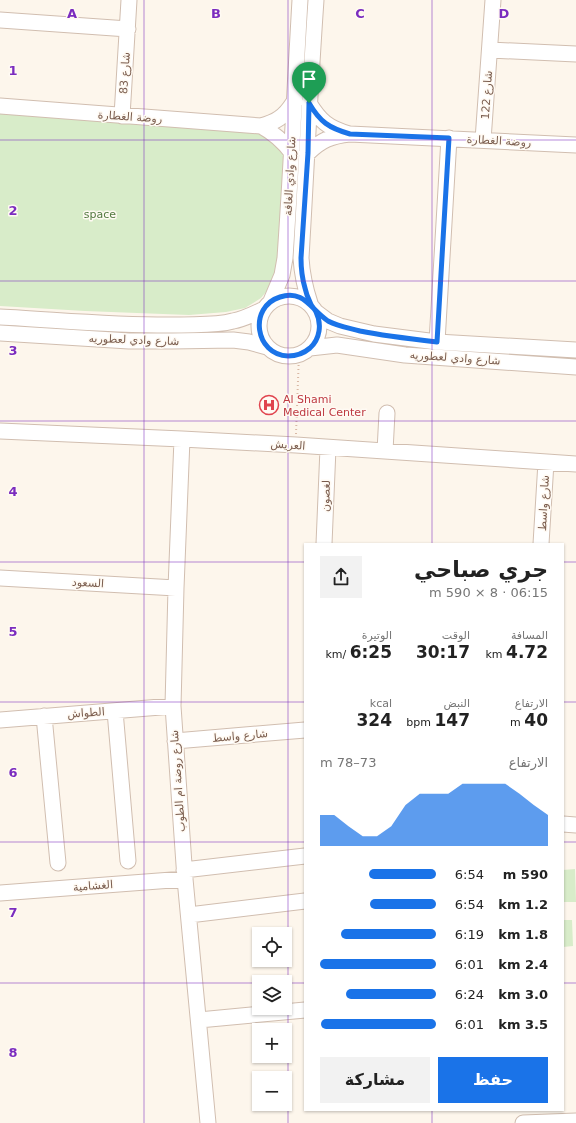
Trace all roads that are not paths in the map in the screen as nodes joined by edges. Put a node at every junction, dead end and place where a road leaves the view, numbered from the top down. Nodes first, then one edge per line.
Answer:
1 (129, 0) edge
2 (300, 0) edge
3 (316, 0) edge
4 (493, 0) edge
5 (0, 20) edge
6 (128, 29) junction
7 (490, 50) junction
8 (576, 54) edge
9 (293, 103) junction
10 (309, 103) junction
11 (0, 106) edge
12 (122, 116) junction
13 (261, 126) junction
14 (350, 134) junction
15 (449, 138) junction
16 (483, 140) junction
17 (576, 145) edge
18 (292, 153) junction
19 (308, 153) junction
20 (267, 305) junction
21 (313, 308) junction
22 (0, 316) edge
23 (0, 334) edge
24 (437, 342) junction
25 (267, 347) junction
26 (576, 350) edge
27 (305, 351) junction
28 (576, 367) edge
29 (387, 413) dead end
30 (0, 431) edge
31 (182, 439) junction
32 (328, 448) junction
33 (385, 452) junction
34 (546, 462) junction
35 (576, 464) edge
36 (324, 543) edge
37 (541, 543) edge
38 (0, 578) edge
39 (176, 588) junction
40 (172, 706) junction
41 (115, 711) junction
42 (44, 716) junction
43 (0, 720) edge
44 (304, 730) edge
45 (175, 742) junction
46 (564, 824) edge
47 (576, 825) edge
48 (304, 856) edge
49 (128, 861) dead end
50 (58, 864) dead end
51 (185, 875) junction
52 (0, 894) edge
53 (304, 901) edge
54 (189, 914) junction
55 (304, 1010) edge
56 (199, 1020) junction
57 (576, 1121) edge
58 (208, 1123) edge
59 (524, 1123) edge

1 - 6 street, شارع 83
2 - 9 street, شارع وادي الغافة
3 - 10 street, شارع وادي الغافة
4 - 7 street, شارع 122
5 - 6 street
6 - 12 street, شارع 83
7 - 8 street
7 - 16 street, شارع 122
9 - 13 street, روضة الغطارة
9 - 18 street, شارع وادي الغافة
10 - 14 street, روضة الغطارة
10 - 19 street, شارع وادي الغافة
11 - 12 street, روضة الغطارة
12 - 13 street, روضة الغطارة
13 - 18 street
14 - 15 street, روضة الغطارة
14 - 19 street, روضة الغطارة
15 - 16 street, روضة الغطارة
15 - 24 street
16 - 17 street, روضة الغطارة
18 - 20 street, شارع وادي الغافة
19 - 21 street, شارع وادي الغافة
20 - 21 street
20 - 22 street, شارع وادي لعطوريه
20 - 25 street
21 - 24 street, شارع وادي لعطوريه
21 - 27 street
23 - 25 street, شارع وادي لعطوريه
24 - 26 street, شارع وادي لعطوريه
25 - 27 street
27 - 28 street, شارع وادي لعطوريه
29 - 33 street
30 - 31 street, العريش
31 - 32 street, العريش
31 - 39 street, شارع روضة ام الطوب
32 - 33 street, العريش
32 - 36 street, لغصون
33 - 34 street, العريش
34 - 35 street, العريش
34 - 37 street, شارع واسط
38 - 39 street, السعود
39 - 40 street, شارع روضة ام الطوب
40 - 41 street, الطواش
40 - 45 street, شارع روضة ام الطوب
41 - 42 street, الطواش
41 - 49 street
42 - 43 street, الطواش
42 - 50 street
44 - 45 street, شارع واسط
45 - 51 street, شارع روضة ام الطوب
46 - 47 street
48 - 51 street, الغشامية
51 - 52 street, الغشامية
51 - 54 street, شارع روضة ام الطوب
53 - 54 street
54 - 56 street, شارع روضة ام الطوب
55 - 56 street
56 - 58 street, شارع روضة ام الطوب
57 - 59 street

